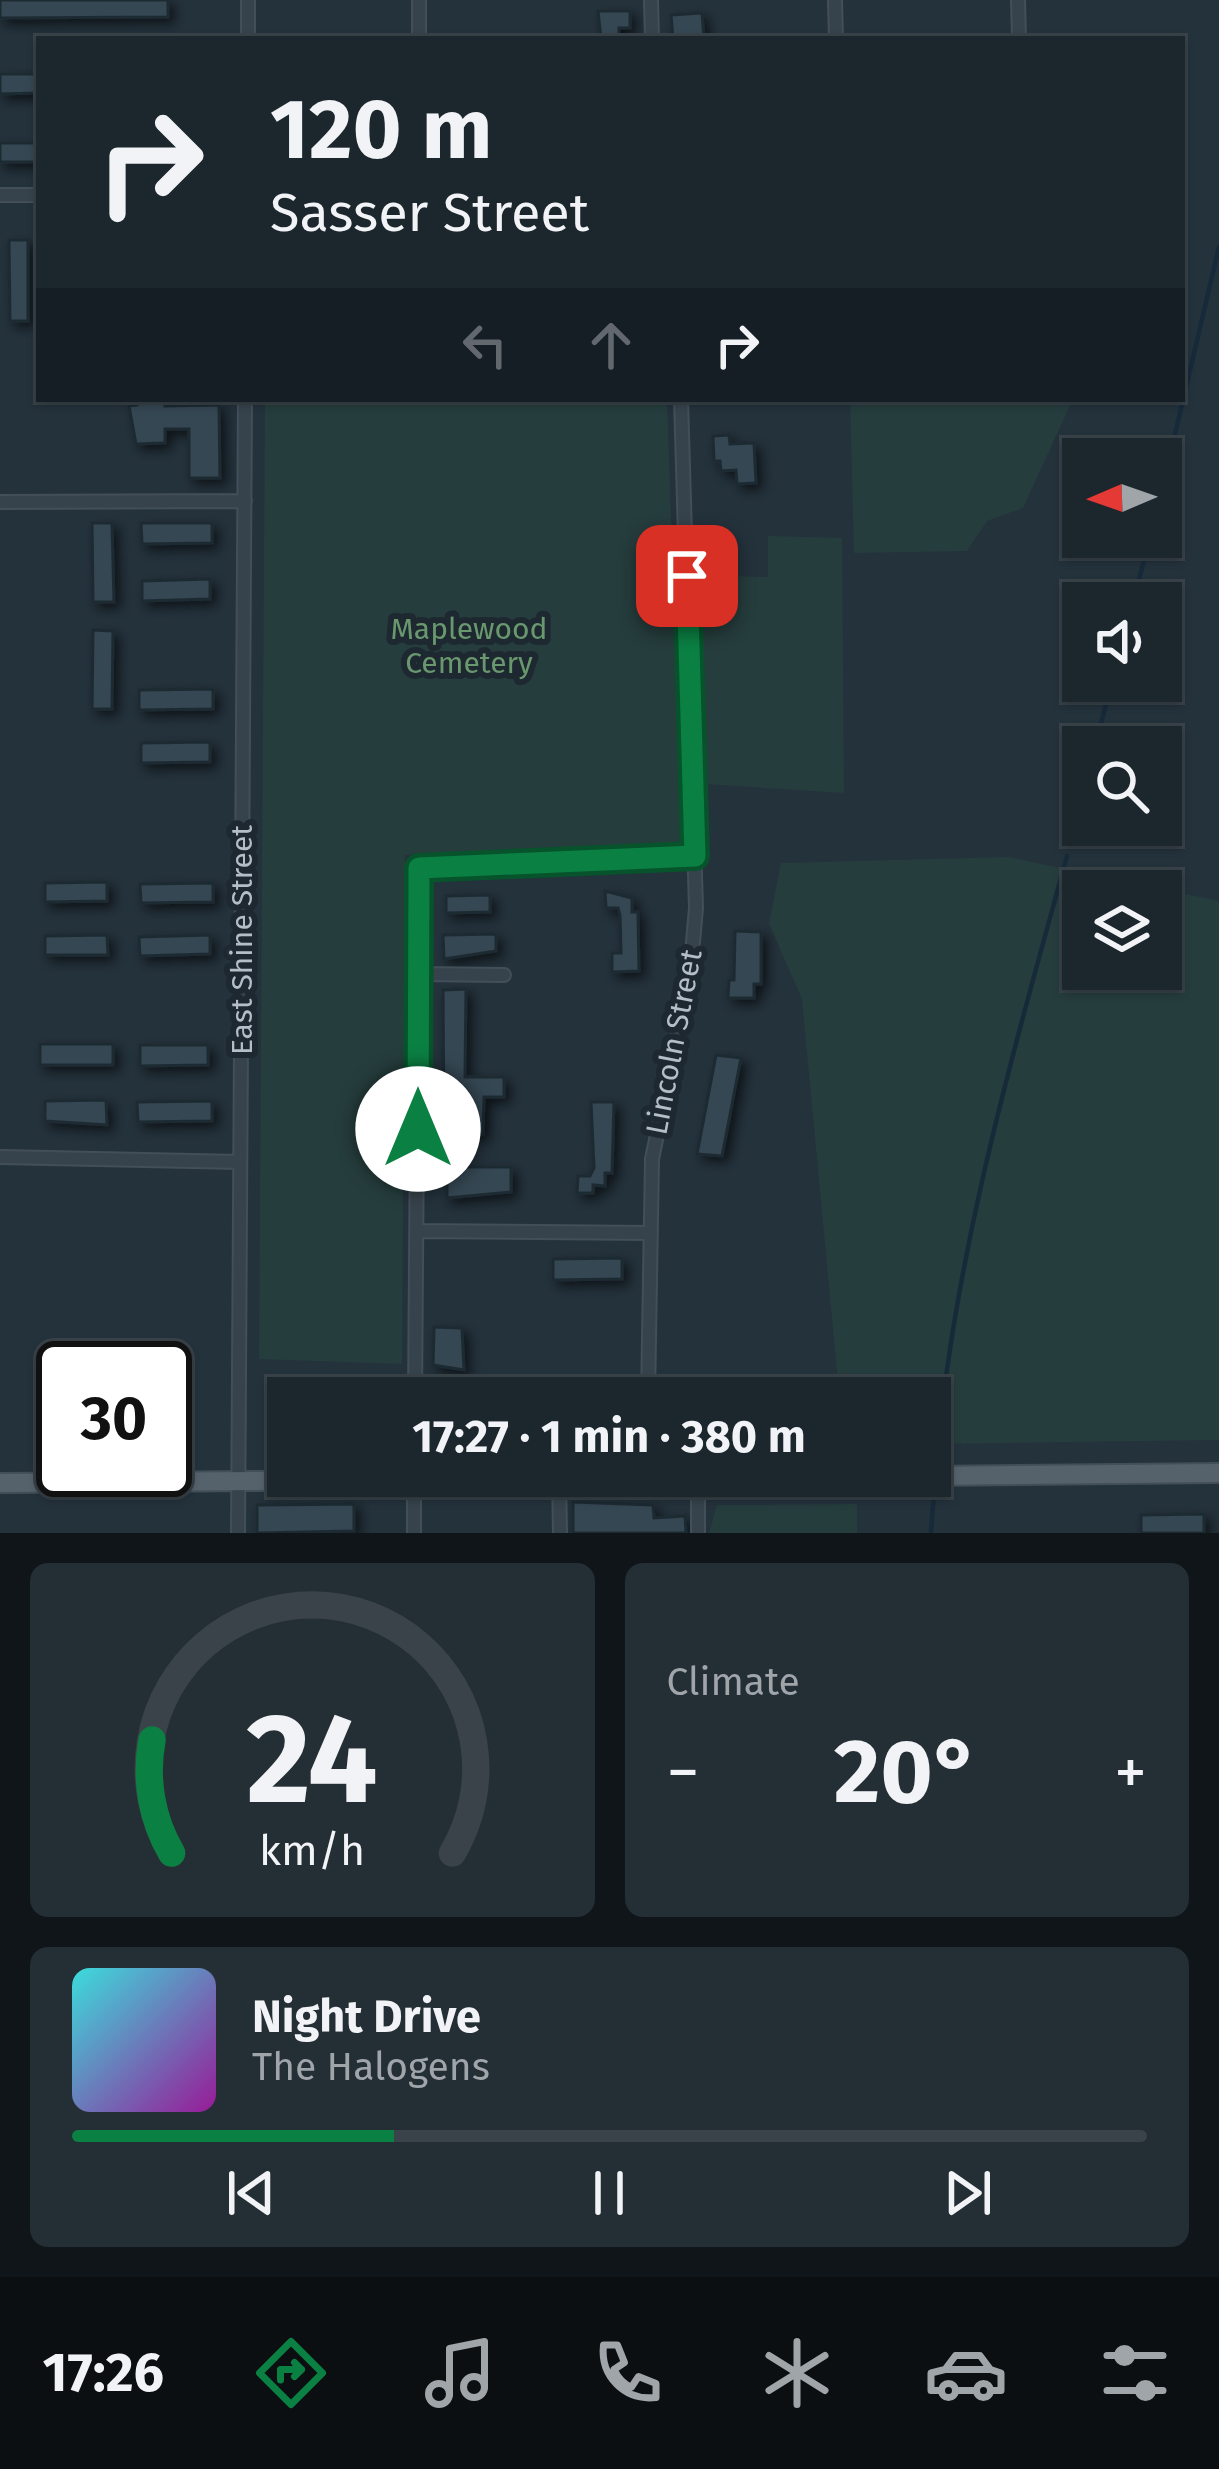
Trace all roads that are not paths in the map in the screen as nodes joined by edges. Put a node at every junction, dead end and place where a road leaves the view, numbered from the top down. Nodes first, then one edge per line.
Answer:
1 (248, 0) edge
2 (419, 0) edge
3 (650, 0) edge
4 (835, 0) edge
5 (1018, 0) edge
6 (248, 36) edge
7 (419, 36) edge
8 (652, 36) edge
9 (836, 36) edge
10 (1019, 36) edge
11 (0, 195) edge
12 (36, 195) edge
13 (245, 402) edge
14 (681, 402) edge
15 (245, 501) junction
16 (0, 502) edge
17 (695, 856) junction
18 (419, 974) junction
19 (504, 975) dead end
20 (0, 1157) edge
21 (240, 1162) junction
22 (417, 1231) junction
23 (651, 1233) junction
24 (415, 1377) edge
25 (648, 1377) edge
26 (1219, 1472) edge
27 (951, 1475) edge
28 (238, 1481) junction
29 (267, 1481) edge
30 (0, 1483) edge
31 (414, 1497) edge
32 (560, 1497) edge
33 (698, 1497) edge
34 (238, 1533) edge
35 (414, 1533) edge
36 (560, 1533) edge
37 (698, 1533) edge

1 - 6 street
2 - 7 street
3 - 8 street
4 - 9 street
5 - 10 street
11 - 12 street
13 - 15 street, East Shine Street
14 - 17 street, Lincoln Street
15 - 16 street
15 - 21 street, East Shine Street
17 - 18 street
17 - 23 street, Lincoln Street
18 - 19 street
18 - 22 street
20 - 21 street
21 - 28 street, East Shine Street
22 - 23 street
22 - 24 street
23 - 25 street, Lincoln Street
26 - 27 main road
28 - 29 main road
28 - 30 main road
28 - 34 street, East Shine Street
31 - 35 street
32 - 36 street
33 - 37 street

